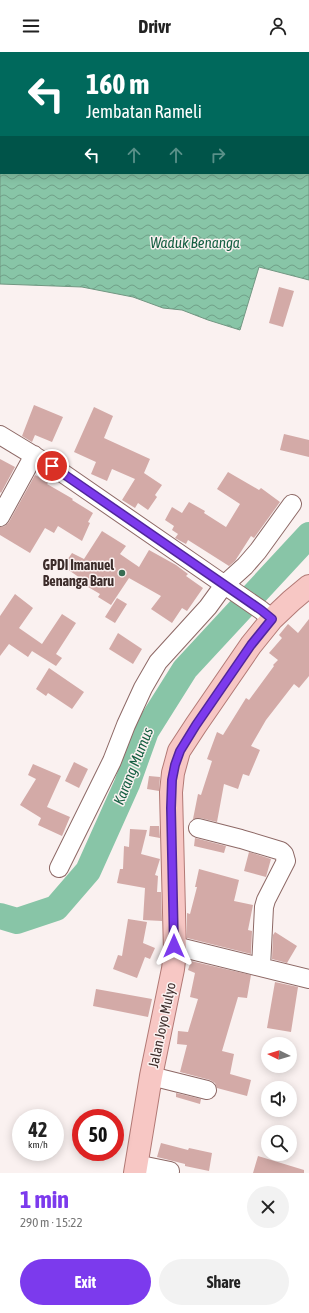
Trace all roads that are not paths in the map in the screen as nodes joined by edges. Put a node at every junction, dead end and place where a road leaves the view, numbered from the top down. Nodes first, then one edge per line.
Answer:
1 (0, 435) edge
2 (34, 455) junction
3 (292, 504) dead end
4 (0, 517) edge
5 (225, 585) junction
6 (309, 586) edge
7 (266, 614) junction
8 (198, 828) dead end
9 (59, 868) dead end
10 (174, 946) junction
11 (261, 967) junction
12 (309, 979) edge
13 (151, 1076) junction
14 (207, 1090) dead end
15 (135, 1169) edge
16 (170, 1171) dead end

1 - 2 street
2 - 4 street
2 - 5 street
3 - 5 street
5 - 7 street
5 - 9 street
6 - 7 main road, Jalan Joyo Mulyo
7 - 10 main road, Jalan Joyo Mulyo
8 - 11 street
10 - 11 street
10 - 13 main road, Jalan Joyo Mulyo
11 - 12 street
13 - 14 street
13 - 15 main road, Jalan Joyo Mulyo
15 - 16 street

